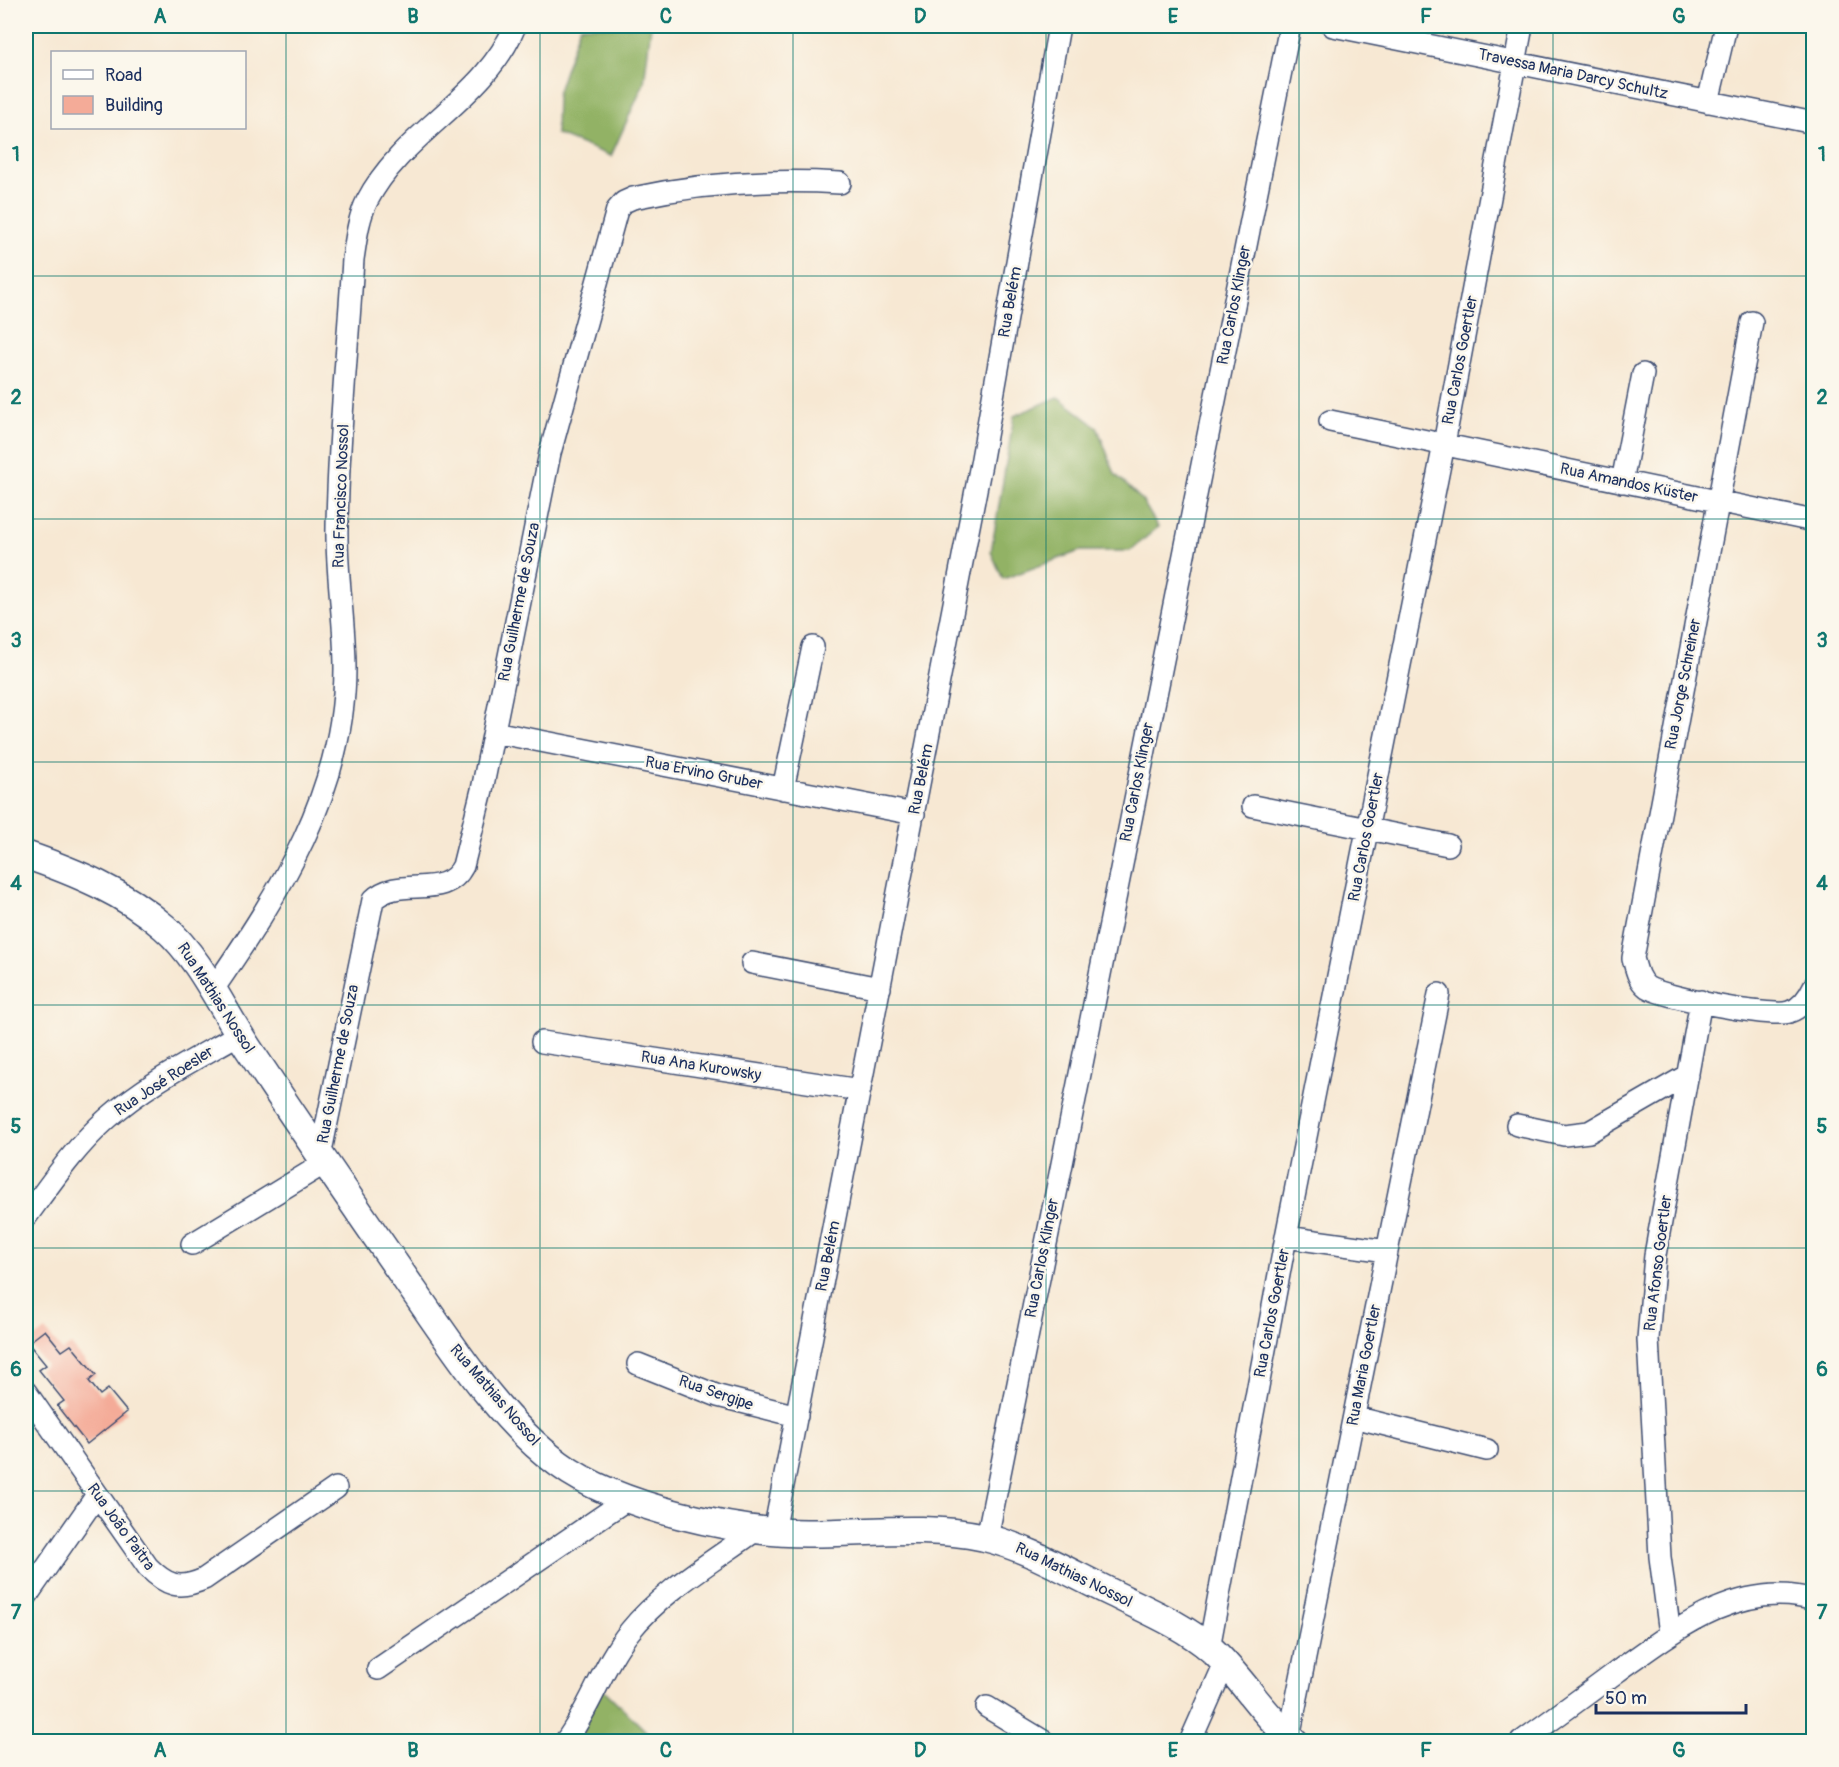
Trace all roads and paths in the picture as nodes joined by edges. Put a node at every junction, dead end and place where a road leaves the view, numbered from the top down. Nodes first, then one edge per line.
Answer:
1 (515, 26) edge
2 (1059, 26) edge
3 (1290, 26) edge
4 (1333, 26) edge
5 (1522, 26) edge
6 (1725, 26) edge
7 (1516, 62) junction
8 (1708, 102) junction
9 (1814, 123) edge
10 (840, 183) dead end
11 (1752, 322) dead end
12 (1643, 374) dead end
13 (1330, 421) dead end
14 (1444, 444) junction
15 (1622, 482) junction
16 (1717, 502) junction
17 (1814, 521) edge
18 (813, 647) dead end
19 (494, 732) junction
20 (783, 789) junction
21 (1254, 806) dead end
22 (914, 814) junction
23 (1367, 829) junction
24 (1448, 845) dead end
25 (26, 855) edge
26 (752, 963) dead end
27 (1814, 986) edge
28 (880, 988) junction
29 (212, 991) junction
30 (1439, 994) dead end
31 (1701, 1001) junction
32 (239, 1034) junction
33 (542, 1042) dead end
34 (1688, 1076) junction
35 (860, 1090) junction
36 (1517, 1125) dead end
37 (322, 1159) junction
38 (26, 1217) edge
39 (1286, 1237) junction
40 (192, 1244) dead end
41 (1388, 1251) junction
42 (638, 1364) dead end
43 (26, 1392) edge
44 (797, 1416) junction
45 (1354, 1417) junction
46 (1487, 1450) dead end
47 (336, 1488) dead end
48 (97, 1495) junction
49 (629, 1498) junction
50 (765, 1531) junction
51 (987, 1538) junction
52 (26, 1598) edge
53 (1814, 1600) edge
54 (1670, 1634) junction
55 (1216, 1655) junction
56 (378, 1668) dead end
57 (987, 1707) dead end
58 (1292, 1739) edge
59 (565, 1742) edge
60 (1045, 1742) edge
61 (1190, 1742) edge
62 (1521, 1742) edge

1 - 29 street, Rua Francisco Nossol
2 - 22 street, Rua Belém
3 - 51 street, Rua Carlos Klinger
4 - 7 street, Travessa Maria Darcy Schultz
5 - 7 street, Rua Carlos Goertler
6 - 8 street
7 - 8 street, Travessa Maria Darcy Schultz
7 - 14 street, Rua Carlos Goertler
8 - 9 street, Travessa Maria Darcy Schultz
10 - 19 street, Rua Guilherme de Souza
11 - 16 street, Rua Jorge Schreiner
12 - 15 street
13 - 14 street, Rua Amandos Küster
14 - 15 street, Rua Amandos Küster
14 - 23 street, Rua Carlos Goertler
15 - 16 street, Rua Amandos Küster
16 - 17 street, Rua Amandos Küster
16 - 31 street, Rua Jorge Schreiner
18 - 20 street
19 - 20 street, Rua Ervino Gruber
19 - 37 street, Rua Guilherme de Souza
20 - 22 street, Rua Ervino Gruber
21 - 23 street
22 - 28 street, Rua Belém
23 - 24 street
23 - 39 street, Rua Carlos Goertler
25 - 29 street, Rua Mathias Nossol
26 - 28 street
27 - 31 street, Rua Jorge Schreiner
28 - 35 street, Rua Belém
29 - 32 street, Rua Mathias Nossol
30 - 41 street, Rua Maria Goertler
31 - 34 street, Rua Afonso Goertler
32 - 37 street, Rua Mathias Nossol
32 - 38 street, Rua José Roesler
33 - 35 street, Rua Ana Kurowsky
34 - 36 street
34 - 54 street, Rua Afonso Goertler
35 - 44 street, Rua Belém
37 - 40 street
37 - 49 street, Rua Mathias Nossol
39 - 41 street
39 - 55 street, Rua Carlos Goertler
41 - 45 street, Rua Maria Goertler
42 - 44 street, Rua Sergipe
43 - 48 street, Rua João Paitra
44 - 50 street, Rua Belém
45 - 46 street
45 - 58 street, Rua Maria Goertler
47 - 48 street, Rua João Paitra
48 - 52 street
49 - 50 street, Rua Mathias Nossol
49 - 56 street
50 - 51 street, Rua Mathias Nossol
50 - 59 street
51 - 55 street, Rua Mathias Nossol
53 - 54 street
54 - 62 street
55 - 58 street, Rua Mathias Nossol
55 - 61 street, Rua Carlos Goertler
57 - 60 street

